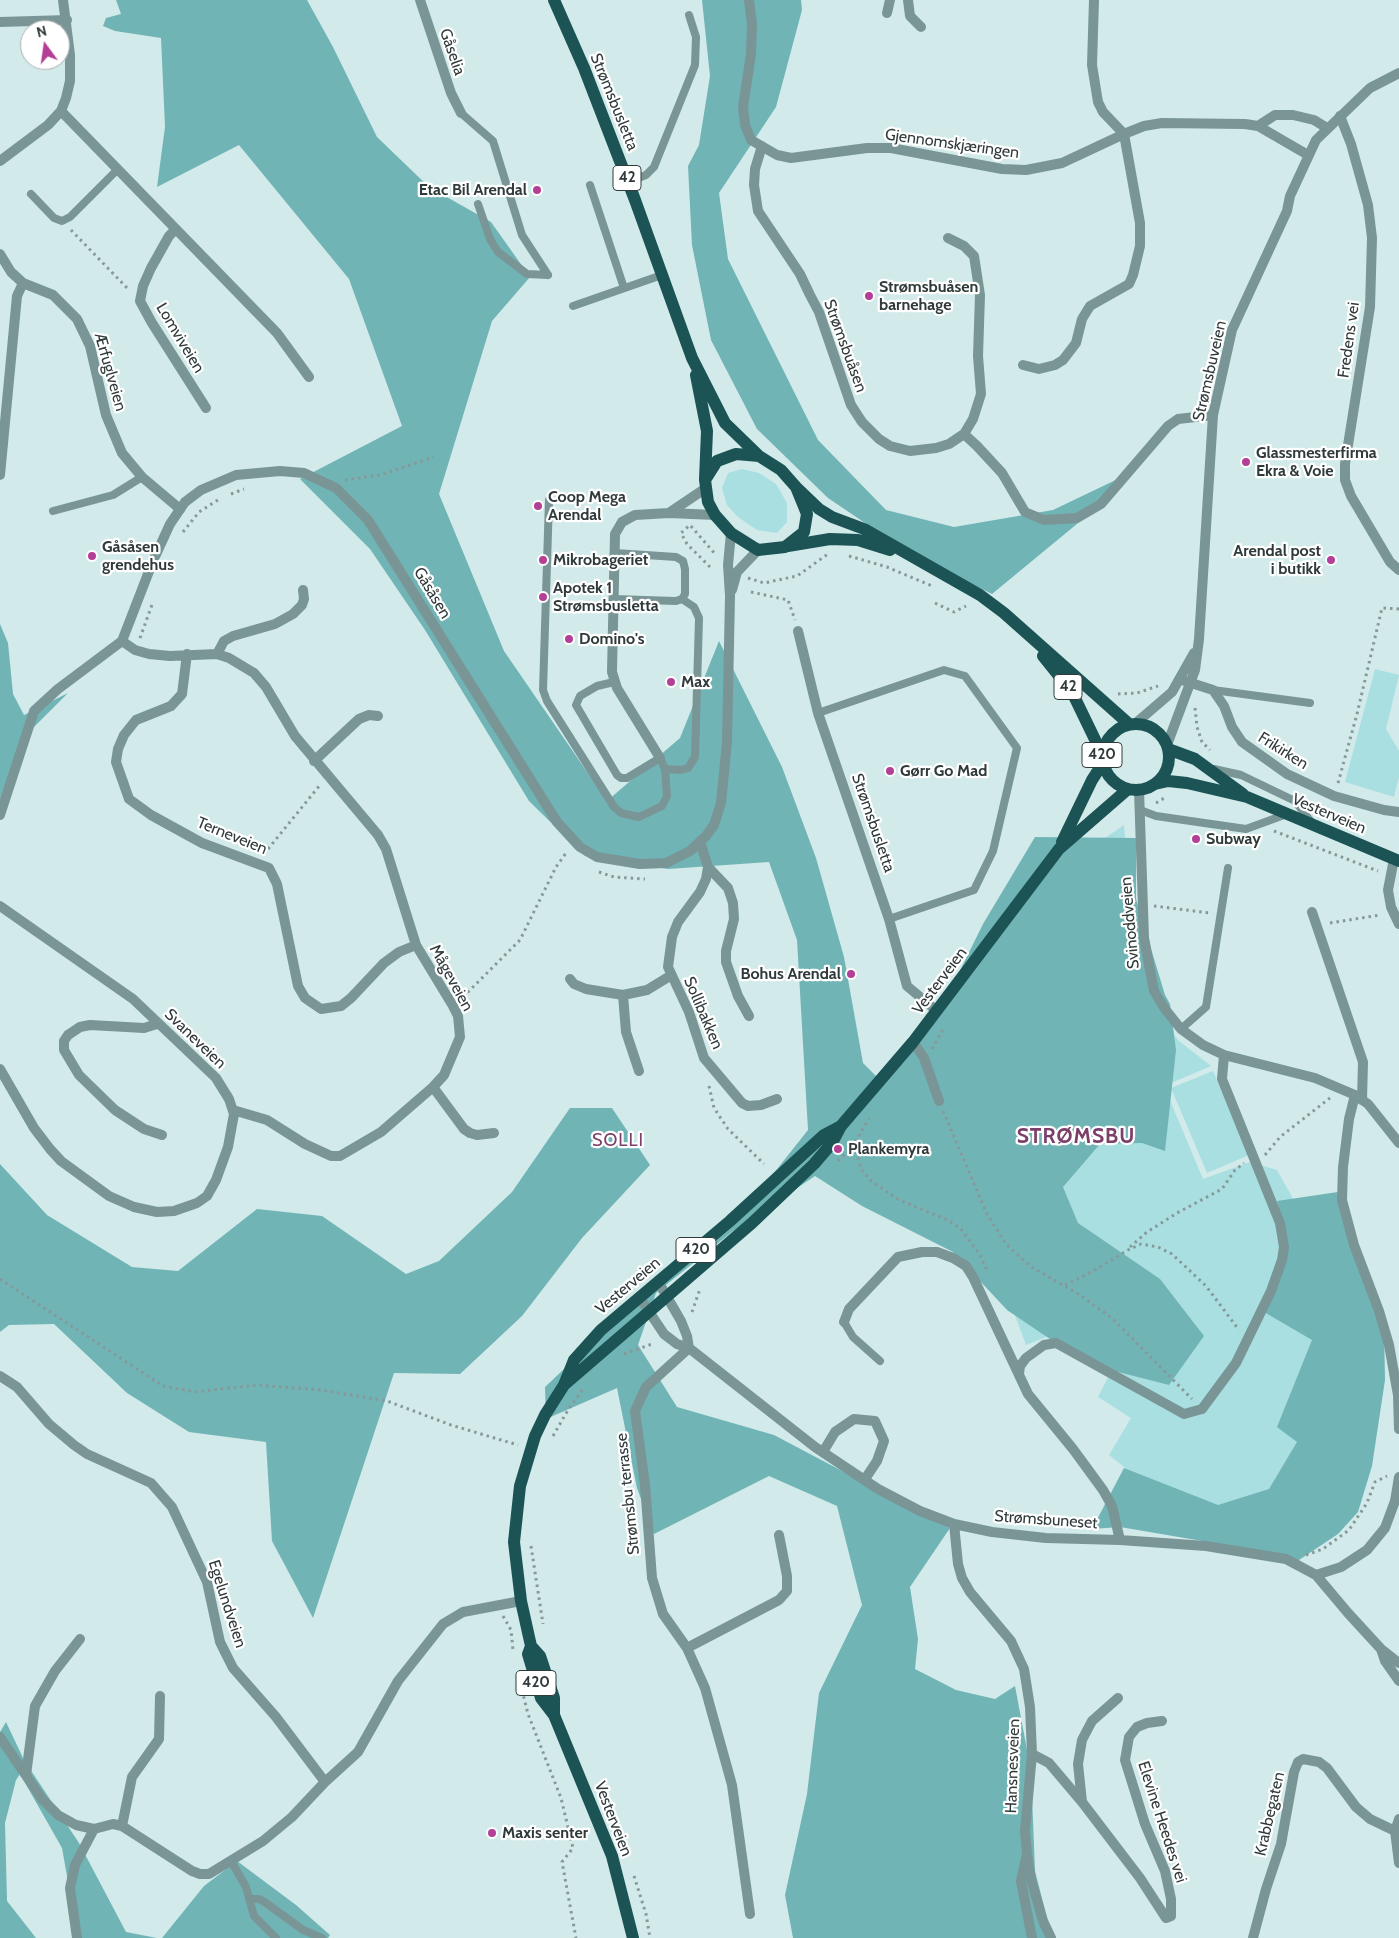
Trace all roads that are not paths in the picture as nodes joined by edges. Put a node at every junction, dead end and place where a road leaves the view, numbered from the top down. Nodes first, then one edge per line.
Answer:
1 (63, 0) edge
2 (420, 0) edge
3 (554, 0) edge
4 (750, 0) edge
5 (890, 0) edge
6 (908, 0) edge
7 (1094, 0) edge
8 (888, 13) dead end
9 (689, 14) dead end
10 (67, 20) edge
11 (20, 21) edge
12 (0, 22) edge
13 (921, 26) dead end
14 (69, 70) edge
15 (1399, 73) edge
16 (61, 112) junction
17 (461, 113) joint
18 (1340, 116) junction
19 (1258, 126) junction
20 (1327, 128) junction
21 (1124, 134) junction
22 (762, 146) junction
23 (1308, 156) junction
24 (0, 161) edge
25 (118, 169) junction
26 (628, 182) junction
27 (590, 185) dead end
28 (30, 194) dead end
29 (478, 204) dead end
30 (176, 229) junction
31 (948, 238) dead end
32 (0, 254) edge
33 (662, 275) junction
34 (23, 283) junction
35 (624, 288) junction
36 (573, 306) dead end
37 (692, 358) junction
38 (1023, 365) dead end
39 (309, 377) dead end
40 (206, 408) dead end
41 (1213, 415) junction
42 (964, 434) junction
43 (759, 456) junction
44 (0, 475) edge
45 (142, 478) junction
46 (706, 484) junction
47 (796, 487) junction
48 (549, 500) dead end
49 (180, 509) junction
50 (53, 511) dead end
51 (669, 513) junction
52 (715, 515) junction
53 (731, 532) junction
54 (785, 547) junction
55 (758, 550) junction
56 (615, 553) junction
57 (913, 557) junction
58 (1399, 570) edge
59 (303, 590) dead end
60 (730, 596) junction
61 (614, 599) junction
62 (682, 599) junction
63 (1022, 628) junction
64 (798, 632) road end
65 (122, 641) junction
66 (1198, 643) junction
67 (187, 654) junction
68 (217, 654) junction
69 (1180, 679) junction
70 (614, 682) junction
71 (1191, 683) junction
72 (1213, 690) junction
73 (1310, 703) dead end
74 (818, 713) junction
75 (378, 716) dead end
76 (1133, 724) junction
77 (1167, 747) junction
78 (660, 758) junction
79 (1103, 759) junction
80 (314, 761) junction
81 (1207, 768) junction
82 (665, 769) junction
83 (1155, 784) junction
84 (1134, 789) junction
85 (1247, 797) junction
86 (1140, 810) junction
87 (1399, 812) edge
88 (1287, 814) junction
89 (0, 815) edge
90 (1313, 825) junction
91 (700, 842) junction
92 (1058, 849) junction
93 (1397, 860) edge
94 (708, 868) junction
95 (1228, 868) dead end
96 (0, 906) edge
97 (1312, 912) dead end
98 (889, 919) junction
99 (1399, 924) edge
100 (416, 945) junction
101 (670, 976) junction
102 (570, 979) dead end
103 (623, 995) junction
104 (937, 1011) junction
105 (749, 1016) dead end
106 (157, 1024) junction
107 (1181, 1029) junction
108 (913, 1042) junction
109 (1224, 1055) junction
110 (0, 1069) edge
111 (639, 1071) dead end
112 (433, 1087) junction
113 (1359, 1097) junction
114 (777, 1099) dead end
115 (939, 1101) road end
116 (232, 1110) junction
117 (840, 1126) junction
118 (494, 1133) dead end
119 (162, 1135) dead end
120 (1399, 1143) edge
121 (658, 1283) junction
122 (640, 1298) junction
123 (667, 1298) junction
124 (649, 1313) junction
125 (844, 1322) joint
126 (688, 1348) junction
127 (880, 1361) dead end
128 (1019, 1374) junction
129 (0, 1376) edge
130 (564, 1385) junction
131 (1399, 1429) edge
132 (823, 1452) junction
133 (1395, 1475) edge
134 (865, 1479) junction
135 (954, 1524) junction
136 (778, 1535) dead end
137 (1120, 1540) junction
138 (1316, 1575) junction
139 (521, 1601) junction
140 (80, 1639) dead end
141 (687, 1648) junction
142 (1381, 1648) junction
143 (1399, 1663) edge
144 (1399, 1680) edge
145 (160, 1696) dead end
146 (1118, 1698) dead end
147 (1162, 1721) dead end
148 (0, 1737) edge
149 (1032, 1754) junction
150 (26, 1775) junction
151 (325, 1782) junction
152 (1082, 1802) junction
153 (1399, 1819) edge
154 (122, 1826) junction
155 (94, 1829) junction
156 (1395, 1831) junction
157 (1027, 1854) junction
158 (231, 1861) junction
159 (1399, 1863) edge
160 (249, 1899) junction
161 (750, 1914) dead end
162 (77, 1938) edge
163 (276, 1938) edge
164 (322, 1938) edge
165 (633, 1938) edge
166 (1032, 1938) edge
167 (1051, 1938) edge
168 (1253, 1938) edge

1 - 10 street
2 - 17 street, Gåselia
3 - 26 main road, Strømsbusletta / 42
4 - 22 street, Gjennomskjæringen
5 - 8 street
6 - 13 street
7 - 21 street
9 - 26 lane
11 - 12 street
14 - 16 street
15 - 18 street, Strømsbuveien
16 - 24 street
16 - 25 street
17 - 29 lane
18 - 20 street, Strømsbuveien
18 - 58 street, Fredens vei
19 - 20 street
19 - 21 street, Gjennomskjæringen
19 - 23 street, Gjennomskjæringen
20 - 23 street, Strømsbuveien
21 - 22 street, Gjennomskjæringen
21 - 38 street
22 - 42 street, Strømsbuåsen
23 - 41 street, Strømsbuveien
25 - 28 lane
25 - 30 street
26 - 33 main road, Strømsbusletta / 42
27 - 35 lane
30 - 39 street
30 - 40 street, Lomviveien
31 - 42 street
32 - 34 street, Ærfuglveien
33 - 35 lane
33 - 37 main road, Strømsbusletta / 42
34 - 44 street
34 - 45 street, Ærfuglveien
35 - 36 lane
37 - 43 main road, Strømsbusletta / 42
37 - 46 main road, Strømsbusletta / 42
41 - 42 street
41 - 66 street, Strømsbuveien
43 - 46 main road, 42
43 - 47 main road, 42
45 - 49 street, Ærfuglveien
45 - 50 lane
46 - 51 street
46 - 52 main road, 42
47 - 54 main road, 42
47 - 57 main road, 42
48 - 82 lane
49 - 65 street, Gåsåsen
49 - 91 street, Gåsåsen
51 - 52 street
51 - 56 street
52 - 53 main road, 42
53 - 55 main road, 42
53 - 60 street, Gåsåsen
54 - 55 main road, 42
54 - 57 main road, 42
55 - 60 street, Gåsåsen
56 - 61 street
56 - 62 lane
57 - 63 main road, 42
59 - 68 street
60 - 91 street, Gåsåsen
61 - 62 lane
61 - 70 street
62 - 82 lane
63 - 76 main road, 42
63 - 79 main road, 42
64 - 74 street, Strømsbusletta
65 - 67 street, Mågeveien
65 - 89 street
66 - 69 street, Strømsbuveien
66 - 71 street, Strømsbuveien
67 - 68 street, Mågeveien
67 - 100 street, Terneveien
68 - 80 street, Mågeveien
69 - 71 street
69 - 76 street, Strømsbuveien
70 - 78 street
70 - 78 lane
71 - 72 street
71 - 77 street, Strømsbuveien
72 - 73 lane
72 - 87 street, Frikirken
74 - 98 street, Strømsbusletta
74 - 98 lane
75 - 80 street
76 - 77 main road, 420
76 - 79 main road, 420
77 - 81 main road, Vesterveien / 420
77 - 83 main road
78 - 82 lane
79 - 84 main road, 420
79 - 92 main road, Vesterveien / 420
80 - 100 street, Mågeveien
81 - 85 main road, Vesterveien / 420
81 - 90 lane
83 - 84 main road, 420
83 - 85 main road, Vesterveien / 420
84 - 86 street, Svinoddveien
84 - 92 main road, Vesterveien / 420
85 - 88 main road, Vesterveien / 420
86 - 88 lane
86 - 107 street, Svinoddveien
88 - 90 main road, Vesterveien / 420
90 - 93 main road, Vesterveien / 420
91 - 94 street
92 - 104 main road, Vesterveien / 420
93 - 99 street
94 - 101 street, Sollibakken
94 - 105 street
95 - 107 lane
96 - 106 street, Svaneveien
97 - 113 street
98 - 104 street, Strømsbusletta
100 - 112 street, Mågeveien
101 - 103 street, Sollibakken
101 - 114 street, Sollibakken
102 - 103 street, Sollibakken
103 - 111 street
104 - 108 main road, Vesterveien / 420
106 - 116 street, Svaneveien
106 - 119 street
107 - 109 street, Svinoddveien
108 - 115 street
108 - 117 main road, Vesterveien / 420
109 - 113 street, Svinoddveien
109 - 128 street
110 - 116 street
112 - 116 street, Mågeveien
112 - 118 street
113 - 120 street, Svinoddveien
113 - 131 street
117 - 121 main road, Vesterveien / 420
117 - 123 main road, Vesterveien / 420
121 - 122 main road, Vesterveien / 420
121 - 123 street
122 - 124 street, Strømsbuneset
122 - 130 main road, Vesterveien / 420
123 - 124 main road, Vesterveien / 420
123 - 126 street
124 - 126 street, Strømsbuneset
124 - 130 main road, Vesterveien / 420
125 - 127 lane
125 - 128 street
126 - 132 street, Strømsbuneset
126 - 141 street, Strømsbu terrasse
128 - 137 street
129 - 151 street, Egelundveien
130 - 139 main road, Vesterveien / 420
132 - 134 street, Strømsbuneset
132 - 134 street
133 - 138 street
134 - 135 street, Strømsbuneset
135 - 137 street, Strømsbuneset
135 - 149 street, Hansnesveien
136 - 141 street
137 - 138 street, Strømsbuneset
138 - 142 street, Strømsbuneset
139 - 151 street
139 - 165 main road, Vesterveien / 420
140 - 150 street
141 - 161 street, Strømsbu terrasse
142 - 143 street
142 - 144 street, Strømsbuneset
145 - 154 street
146 - 152 street
147 - 152 street, Elevine Heedes vei
148 - 150 street
149 - 152 street, Elevine Heedes vei
149 - 157 street, Hansnesveien
150 - 155 street
151 - 158 street
153 - 156 street
154 - 155 street
154 - 158 street
155 - 162 street
156 - 159 street
156 - 168 street, Krabbegaten
157 - 166 street
157 - 167 street, Hansnesveien
158 - 160 lane
160 - 163 lane
160 - 164 lane

